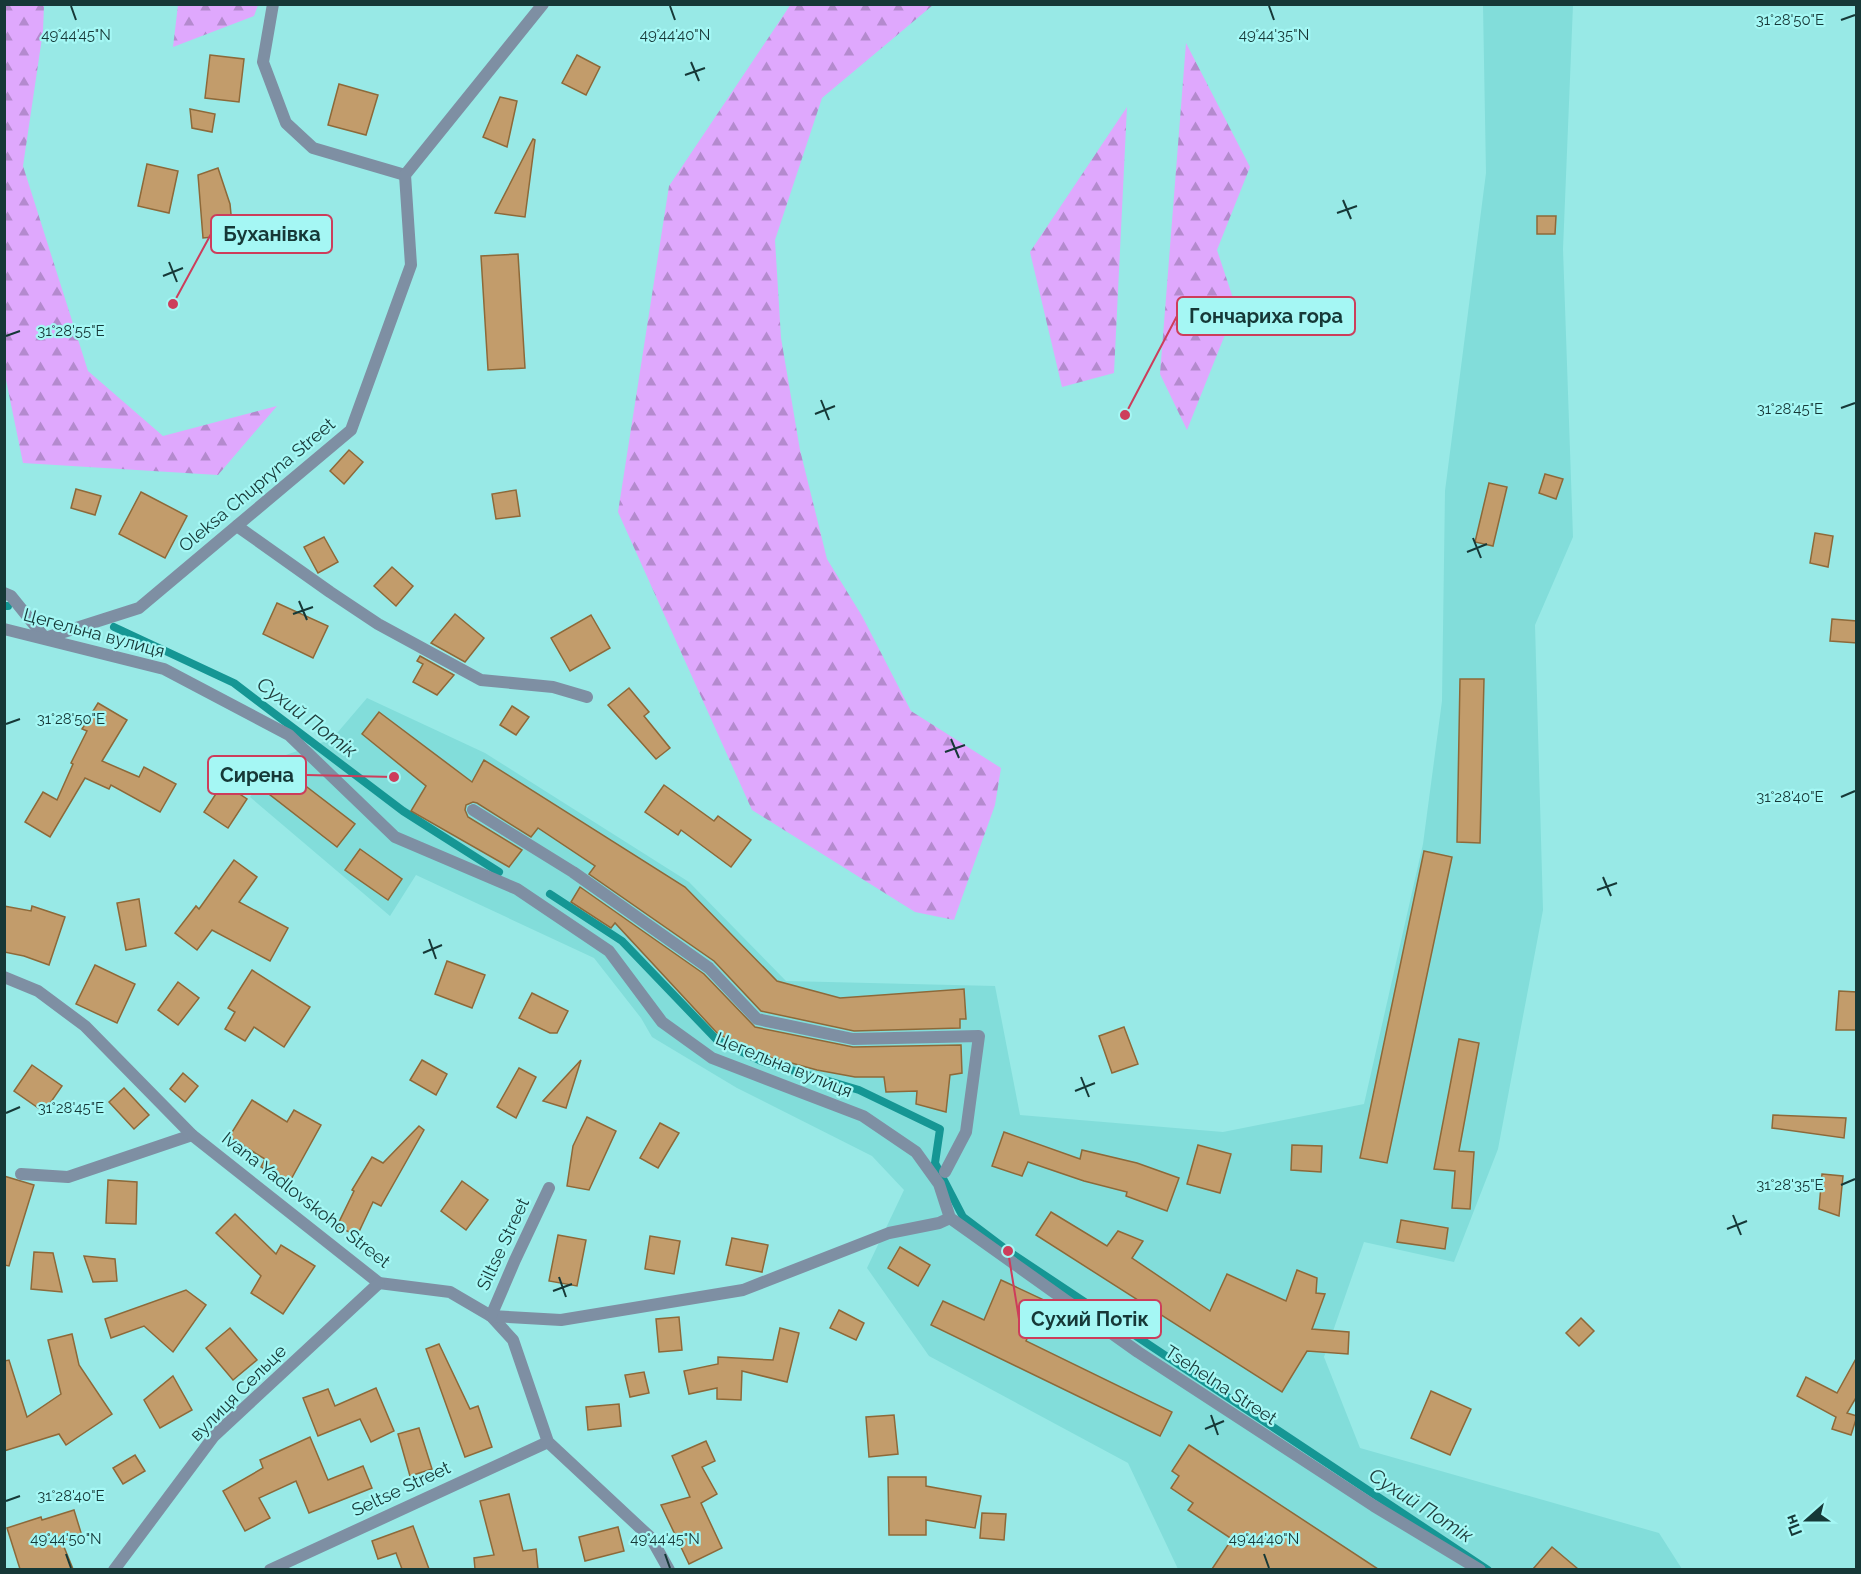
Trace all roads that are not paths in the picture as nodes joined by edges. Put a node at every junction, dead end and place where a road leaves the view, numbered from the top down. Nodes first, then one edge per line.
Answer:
1 (273, 4) edge
2 (543, 4) edge
3 (405, 175) junction
4 (237, 526) junction
5 (4, 593) edge
6 (4, 629) edge
7 (45, 638) junction
8 (587, 697) dead end
9 (472, 810) dead end
10 (4, 977) edge
11 (192, 1135) junction
12 (945, 1172) dead end
13 (21, 1174) dead end
14 (549, 1188) dead end
15 (950, 1218) junction
16 (379, 1283) junction
17 (490, 1316) junction
18 (548, 1442) junction
19 (114, 1569) edge
20 (270, 1569) edge
21 (669, 1569) edge
22 (1480, 1569) edge

1 - 3 street
2 - 3 street
3 - 4 street, Oleksa Chupryna Street
4 - 7 street, Oleksa Chupryna Street
4 - 8 street
5 - 7 street
6 - 7 street, Цегельна вулиця
7 - 15 street, Цегельна вулиця
9 - 12 street
10 - 11 street, Ivana Yadlovskoho Street
11 - 13 street
11 - 16 street, Ivana Yadlovskoho Street
14 - 17 street, Siltse Street
15 - 17 street, Ivana Yadlovskoho Street
15 - 22 street, Tsehelna Street
16 - 17 street, Ivana Yadlovskoho Street
16 - 19 street, вулиця Сельце
17 - 18 street
18 - 20 street, Seltse Street
18 - 21 street

